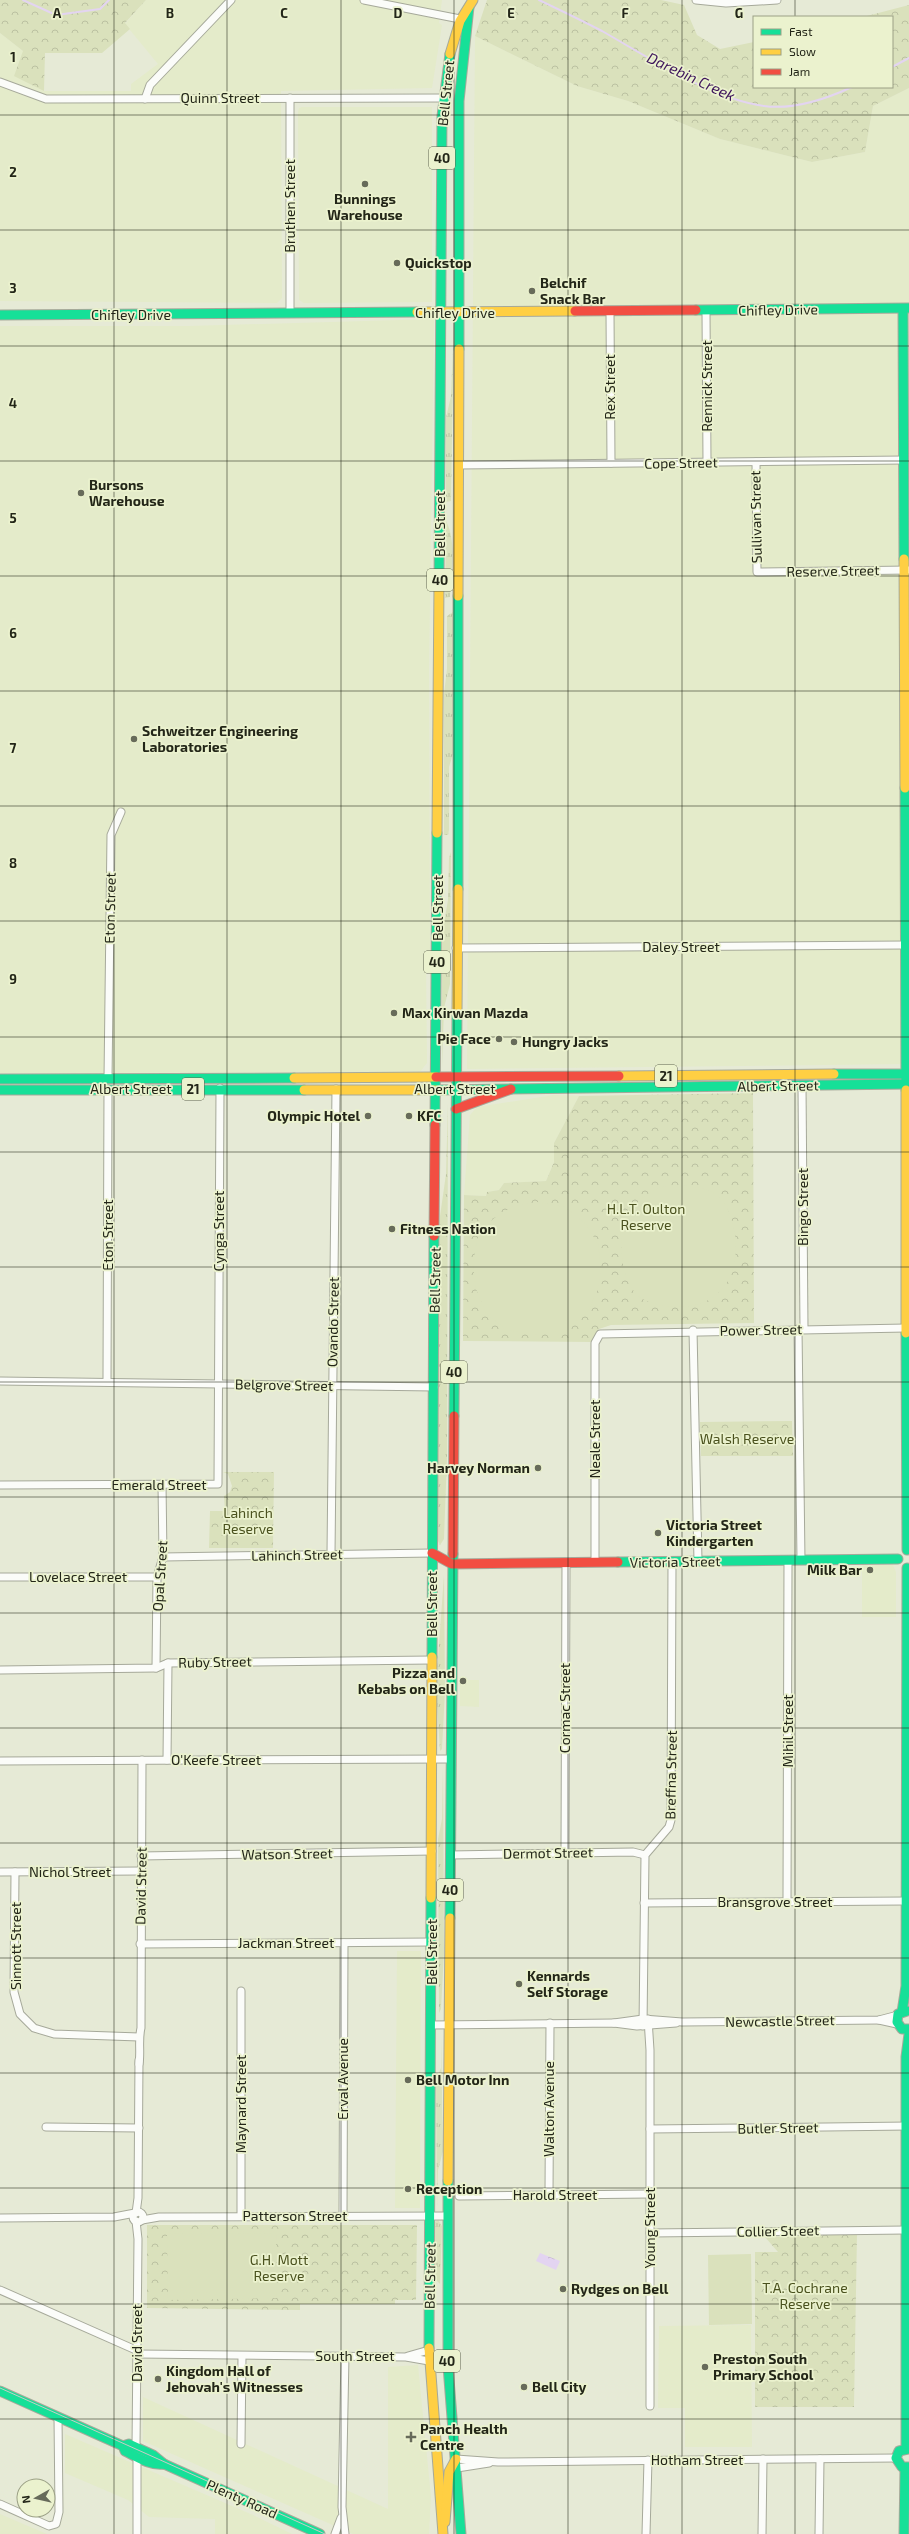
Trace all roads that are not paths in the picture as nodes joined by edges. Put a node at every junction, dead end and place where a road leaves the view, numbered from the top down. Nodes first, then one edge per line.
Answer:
1 (232, 0) edge
2 (364, 0) edge
3 (696, 0) edge
4 (778, 0) edge
5 (471, 4) edge
6 (460, 19) junction
7 (0, 82) edge
8 (290, 98) junction
9 (443, 98) junction
10 (145, 99) junction
11 (906, 309) edge
12 (706, 310) junction
13 (610, 312) junction
14 (290, 313) junction
15 (442, 313) junction
16 (458, 313) junction
17 (0, 315) edge
18 (904, 460) junction
19 (707, 462) junction
20 (756, 462) junction
21 (611, 463) junction
22 (458, 465) junction
23 (440, 513) junction
24 (458, 513) junction
25 (906, 570) edge
26 (757, 572) joint
27 (440, 606) junction
28 (458, 606) junction
29 (907, 675) edge
30 (122, 812) dead end
31 (448, 846) junction
32 (905, 945) junction
33 (456, 948) junction
34 (907, 1074) edge
35 (767, 1075) junction
36 (829, 1075) junction
37 (436, 1077) junction
38 (456, 1077) junction
39 (587, 1077) junction
40 (618, 1077) junction
41 (220, 1078) junction
42 (355, 1078) junction
43 (538, 1078) junction
44 (0, 1079) edge
45 (16, 1079) junction
46 (51, 1079) junction
47 (108, 1079) junction
48 (829, 1085) junction
49 (907, 1085) edge
50 (767, 1086) junction
51 (802, 1086) junction
52 (618, 1087) junction
53 (538, 1088) junction
54 (587, 1088) junction
55 (220, 1089) junction
56 (336, 1089) junction
57 (355, 1089) junction
58 (511, 1089) junction
59 (0, 1090) edge
60 (16, 1090) junction
61 (51, 1090) junction
62 (108, 1090) junction
63 (436, 1090) junction
64 (456, 1090) junction
65 (456, 1109) junction
66 (455, 1181) junction
67 (435, 1208) junction
68 (907, 1254) edge
69 (906, 1328) junction
70 (801, 1329) junction
71 (693, 1330) junction
72 (616, 1332) joint
73 (908, 1354) edge
74 (107, 1379) junction
75 (0, 1381) edge
76 (218, 1384) junction
77 (333, 1386) junction
78 (434, 1387) junction
79 (908, 1456) edge
80 (162, 1484) junction
81 (0, 1485) edge
82 (908, 1550) edge
83 (432, 1553) junction
84 (331, 1554) junction
85 (163, 1557) junction
86 (898, 1559) junction
87 (788, 1560) junction
88 (801, 1560) junction
89 (594, 1562) junction
90 (672, 1562) junction
91 (698, 1562) junction
92 (566, 1563) junction
93 (452, 1564) junction
94 (908, 1568) edge
95 (0, 1577) edge
96 (157, 1577) junction
97 (908, 1633) edge
98 (432, 1660) junction
99 (168, 1663) junction
100 (156, 1668) junction
101 (0, 1670) edge
102 (908, 1695) edge
103 (432, 1759) junction
104 (451, 1759) junction
105 (142, 1760) junction
106 (167, 1760) junction
107 (0, 1761) edge
108 (432, 1851) junction
109 (564, 1853) junction
110 (645, 1854) junction
111 (450, 1855) junction
112 (141, 1856) junction
113 (140, 1871) junction
114 (0, 1872) edge
115 (16, 1872) junction
116 (906, 1901) junction
117 (787, 1902) junction
118 (644, 1903) junction
119 (432, 1942) junction
120 (344, 1943) junction
121 (140, 1944) junction
122 (241, 1991) dead end
123 (904, 2020) edge
124 (648, 2022) junction
125 (550, 2023) junction
126 (449, 2024) junction
127 (431, 2025) junction
128 (137, 2037) junction
129 (907, 2126) edge
130 (46, 2127) dead end
131 (139, 2128) junction
132 (650, 2129) junction
133 (650, 2194) junction
134 (549, 2195) junction
135 (459, 2196) dead end
136 (241, 2216) junction
137 (343, 2216) junction
138 (430, 2216) junction
139 (448, 2216) junction
140 (138, 2217) junction
141 (0, 2218) edge
142 (906, 2230) junction
143 (650, 2233) junction
144 (0, 2290) edge
145 (907, 2297) edge
146 (429, 2350) junction
147 (137, 2353) junction
148 (242, 2356) junction
149 (345, 2356) junction
150 (406, 2357) junction
151 (429, 2361) junction
152 (0, 2391) edge
153 (650, 2406) dead end
154 (58, 2417) junction
155 (241, 2444) dead end
156 (435, 2445) junction
157 (908, 2449) edge
158 (136, 2452) junction
159 (896, 2458) junction
160 (762, 2459) junction
161 (820, 2459) junction
162 (648, 2460) junction
163 (454, 2464) junction
164 (907, 2467) edge
165 (0, 2504) edge
166 (342, 2507) junction
167 (443, 2531) edge
168 (137, 2534) edge
169 (320, 2534) edge
170 (335, 2534) edge
171 (345, 2534) edge
172 (461, 2534) edge
173 (646, 2534) edge
174 (762, 2534) edge
175 (819, 2534) edge
176 (904, 2534) edge

1 - 10 street
2 - 6 street
3 - 4 street
5 - 6 main road, Bell Street / 40
5 - 16 main road, Bell Street / 40
6 - 9 main road, Bell Street / 40
7 - 10 street, Quinn Street
8 - 9 street, Quinn Street
8 - 10 street, Quinn Street
8 - 14 street, Bruthen Street
9 - 15 main road, Bell Street / 40
11 - 12 main road, Chifley Drive
11 - 18 main road
12 - 13 main road, Chifley Drive
12 - 19 street, Rennick Street
13 - 16 main road, Chifley Drive
13 - 21 street, Rex Street
14 - 15 main road, Chifley Drive
14 - 17 main road, Chifley Drive
15 - 16 main road, Chifley Drive
15 - 23 main road, Bell Street / 40
16 - 22 main road, Bell Street / 40
18 - 20 street, Cope Street
18 - 25 main road
19 - 20 street, Cope Street
19 - 21 street, Cope Street
20 - 26 street, Sullivan Street
21 - 22 street, Cope Street
22 - 24 main road, Bell Street / 40
23 - 24 main road
23 - 27 main road, Bell Street / 40
24 - 28 main road, Bell Street / 40
25 - 26 street, Reserve Street
25 - 29 main road
27 - 28 main road
27 - 31 main road, Bell Street / 40
28 - 31 main road, Bell Street / 40
29 - 32 main road
30 - 47 street, Eton Street
31 - 33 main road, Bell Street / 40
31 - 37 main road, Bell Street / 40
32 - 33 street, Daley Street
32 - 34 main road
33 - 38 main road, Bell Street / 40
34 - 36 main road, Albert Street / 21
34 - 49 main road
35 - 36 main road, Albert Street / 21
35 - 40 main road, Albert Street / 21
35 - 50 main road
36 - 48 main road
37 - 38 main road, Albert Street / 21
37 - 42 main road, Albert Street / 21
37 - 63 main road, Bell Street / 40
38 - 43 main road, Albert Street / 21
38 - 64 main road, Bell Street / 40
39 - 40 main road, Albert Street / 21
39 - 43 main road, Albert Street / 21
39 - 54 main road
40 - 52 main road
41 - 42 main road, Albert Street / 21
41 - 47 main road, Albert Street / 21
41 - 55 street, Cynga Street
42 - 57 main road
43 - 53 main road
44 - 45 main road, Albert Street / 21
45 - 46 main road, Albert Street / 21
45 - 60 main road
46 - 47 main road, Albert Street / 21
46 - 61 main road
47 - 62 main road
48 - 49 main road, Albert Street / 21
48 - 51 main road, Albert Street / 21
49 - 68 main road
50 - 51 main road, Albert Street / 21
50 - 52 main road, Albert Street / 21
51 - 70 street, Bingo Street
52 - 54 main road, Albert Street / 21
53 - 54 main road, Albert Street / 21
53 - 58 main road, Albert Street / 21
55 - 56 main road, Albert Street / 21
55 - 62 main road, Albert Street / 21
55 - 76 street, Cynga Street
56 - 57 main road, Albert Street / 21
56 - 77 street, Ovando Street
57 - 63 main road, Albert Street / 21
58 - 64 main road, Albert Street / 21
58 - 65 main road
59 - 60 main road, Albert Street / 21
60 - 61 main road, Albert Street / 21
61 - 62 main road, Albert Street / 21
62 - 74 street, Eton Street
63 - 64 main road, Albert Street / 21
63 - 67 main road, Bell Street / 40
64 - 65 main road, Bell Street / 40
65 - 66 main road, Bell Street / 40
66 - 67 main road
66 - 93 main road, Bell Street / 40
67 - 78 main road, Bell Street / 40
68 - 69 main road
69 - 70 street, Power Street
69 - 73 main road
70 - 71 street, Power Street
70 - 88 street, Bingo Street
71 - 72 street, Power Street
71 - 91 street
72 - 89 street, Neale Street
73 - 79 main road
74 - 75 street, Belgrove Street
74 - 76 street, Belgrove Street
76 - 77 street, Belgrove Street
76 - 80 street, Emerald Street
77 - 78 street, Belgrove Street
77 - 84 street, Ovando Street
78 - 83 main road, Bell Street / 40
79 - 82 main road
80 - 81 street, Emerald Street
80 - 85 street, Opal Street
82 - 86 main road
83 - 84 street, Lahinch Street
83 - 93 main road
83 - 98 main road, Bell Street / 40
84 - 85 street, Lahinch Street
85 - 96 street, Opal Street
86 - 88 main road, Victoria Street
86 - 94 main road
87 - 88 main road, Victoria Street
87 - 91 main road, Victoria Street
87 - 117 street, Mihil Street
89 - 90 main road, Victoria Street
89 - 92 main road, Victoria Street
90 - 91 main road, Victoria Street
90 - 110 street, Breffna Street
92 - 93 main road, Victoria Street
92 - 109 street, Cormac Street
93 - 104 main road, Bell Street / 40
94 - 97 main road
95 - 96 street, Lovelace Street
96 - 100 street, Opal Street
97 - 102 main road
98 - 99 street, Ruby Street
98 - 103 main road, Bell Street / 40
99 - 100 street, Ruby Street
99 - 106 street
100 - 101 street, Ruby Street
102 - 116 main road
103 - 104 street, O'Keefe Street
103 - 106 street, O'Keefe Street
103 - 108 main road, Bell Street / 40
104 - 111 main road, Bell Street / 40
105 - 106 street, O'Keefe Street
105 - 107 street, O'Keefe Street
105 - 112 street, David Street
108 - 112 street, Watson Street
108 - 119 main road, Bell Street / 40
109 - 110 street, Dermot Street
109 - 111 street, Dermot Street
110 - 118 street
111 - 126 main road, Bell Street / 40
112 - 113 street, David Street
113 - 115 street, Nichol Street
113 - 121 street, David Street
114 - 115 street, Nichol Street
115 - 128 street, Sinnott Street
116 - 117 street, Bransgrove Street
116 - 123 main road
117 - 118 street, Bransgrove Street
118 - 124 street
119 - 120 street, Jackman Street
119 - 127 main road, Bell Street / 40
120 - 121 street, Jackman Street
120 - 137 street, Erval Avenue
121 - 128 street, David Street
122 - 136 street, Maynard Street
123 - 124 street, Newcastle Street
123 - 129 main road
124 - 125 street, Newcastle Street
124 - 132 street, Young Street
125 - 126 street, Newcastle Street
125 - 134 street, Walton Avenue
126 - 127 street, Newcastle Street
126 - 139 main road, Bell Street / 40
127 - 138 main road, Bell Street / 40
128 - 131 street, David Street
129 - 132 street, Butler Street
129 - 142 main road
130 - 131 street
131 - 140 street, David Street
132 - 133 street, Young Street
133 - 134 street, Harold Street
133 - 143 street, Young Street
134 - 135 street, Harold Street
136 - 137 street, Patterson Street
136 - 140 street, Patterson Street
137 - 138 street, Patterson Street
138 - 139 street, Patterson Street
138 - 146 main road, Bell Street / 40
139 - 163 main road, Bell Street / 40
140 - 141 street, Patterson Street
140 - 147 street, David Street
142 - 143 street, Collier Street
142 - 145 main road
143 - 153 street, Young Street
144 - 147 street, South Street
145 - 157 main road
146 - 150 street, South Street
146 - 151 main road, Bell Street / 40
147 - 148 street, South Street
147 - 158 street, David Street
148 - 149 street, South Street
148 - 155 street
149 - 150 street, South Street
149 - 166 street
150 - 151 street, South Street
151 - 156 main road, Bell Street / 40
152 - 154 main road, Plenty Road
154 - 158 main road, Plenty Road
154 - 165 street
156 - 163 main road
156 - 167 main road, Bell Street / 40
157 - 159 main road
158 - 168 street, David Street
158 - 169 main road, Plenty Road
159 - 161 street, Hotham Street
159 - 164 main road
160 - 161 street, Hotham Street
160 - 162 street, Hotham Street
160 - 174 street
161 - 175 street
162 - 163 street, Hotham Street
162 - 173 street
163 - 167 main road
163 - 172 main road, Bell Street / 40
164 - 176 main road
166 - 170 street
166 - 171 street

